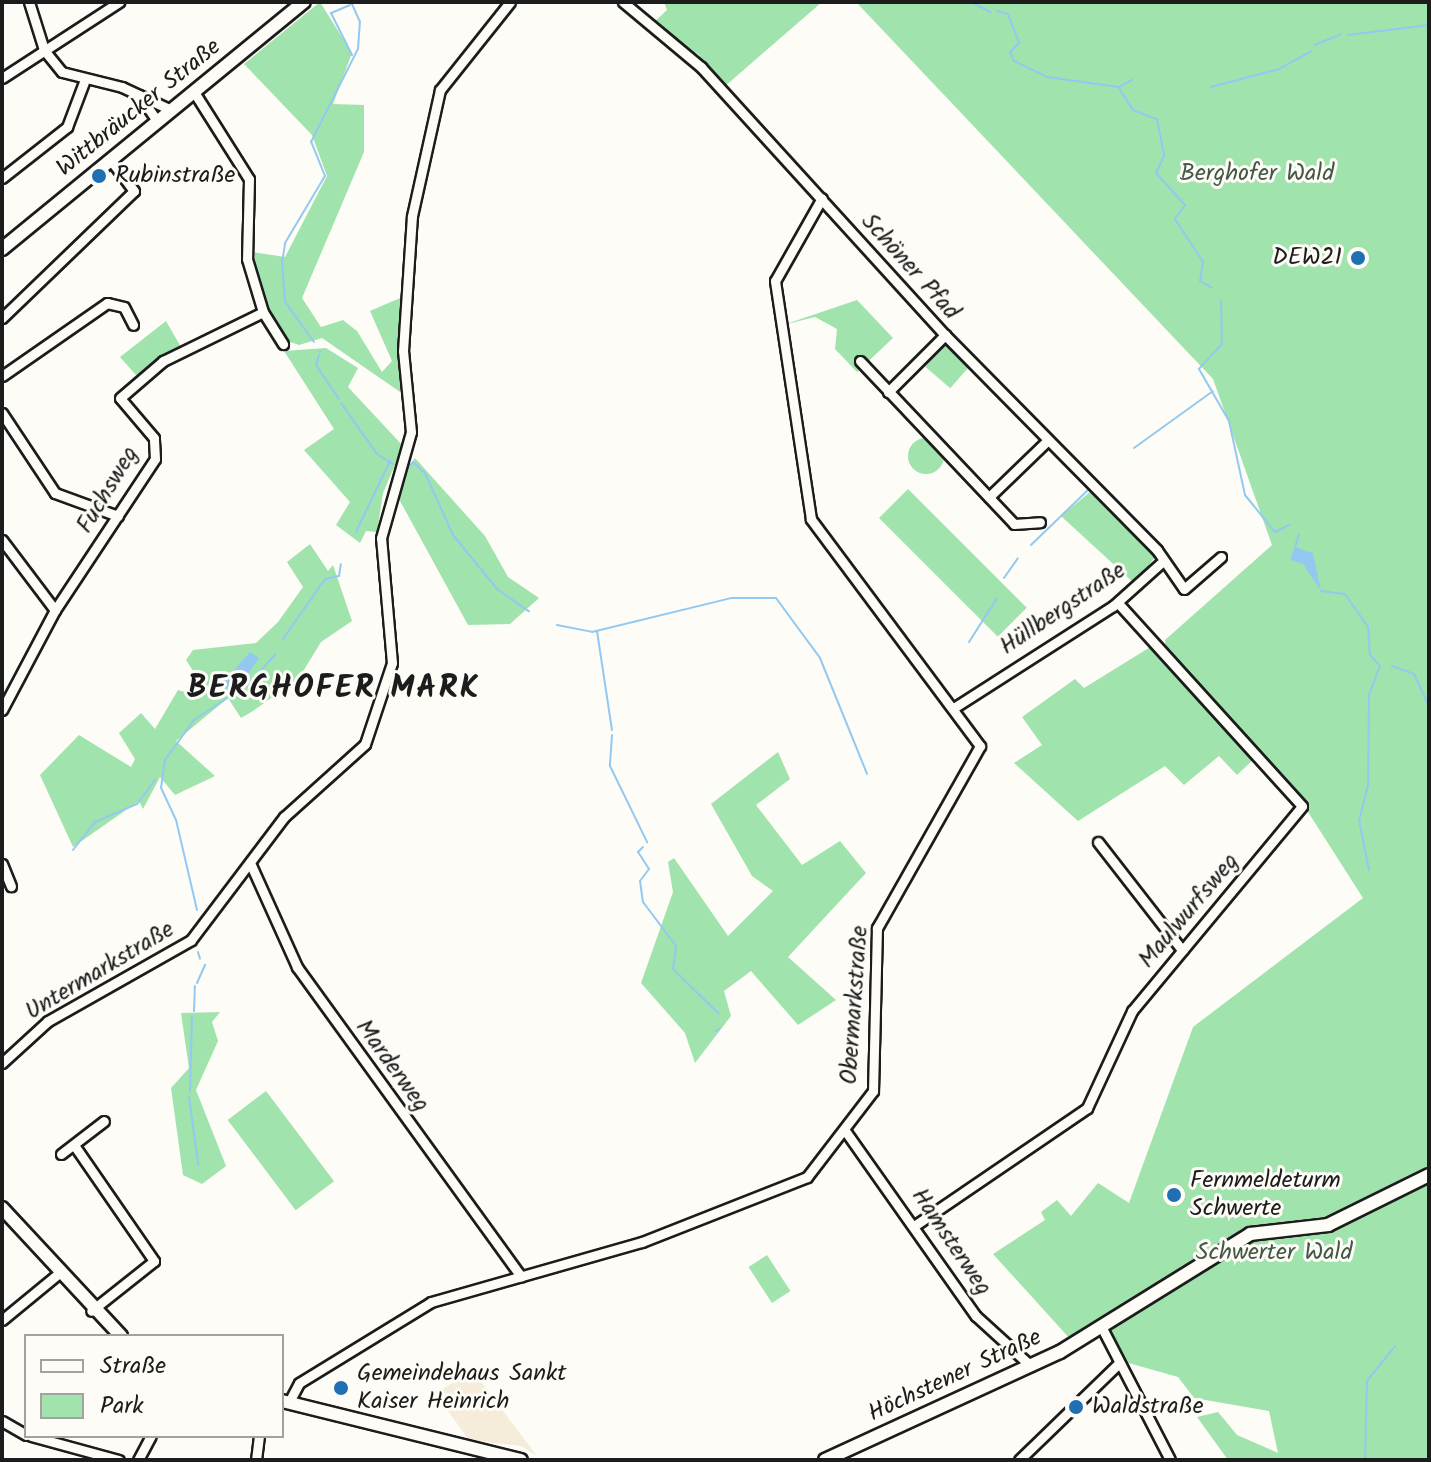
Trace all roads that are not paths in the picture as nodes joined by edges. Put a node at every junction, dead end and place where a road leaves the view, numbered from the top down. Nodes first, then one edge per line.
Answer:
1 (29, 2) edge
2 (119, 2) edge
3 (304, 2) edge
4 (510, 2) edge
5 (623, 2) edge
6 (44, 50) junction
7 (2, 78) edge
8 (84, 82) junction
9 (194, 92) junction
10 (137, 93) junction
11 (171, 110) junction
12 (157, 121) junction
13 (111, 160) junction
14 (2, 178) edge
15 (822, 198) junction
16 (2, 249) edge
17 (263, 312) junction
18 (2, 318) edge
19 (133, 325) dead end
20 (945, 335) junction
21 (283, 344) dead end
22 (860, 361) dead end
23 (2, 376) edge
24 (888, 392) junction
25 (2, 413) edge
26 (1048, 440) junction
27 (989, 497) junction
28 (118, 516) junction
29 (1040, 522) dead end
30 (2, 540) edge
31 (1221, 557) dead end
32 (1161, 563) junction
33 (1118, 603) junction
34 (55, 610) junction
35 (955, 707) junction
36 (2, 710) edge
37 (1098, 842) dead end
38 (2, 864) edge
39 (251, 865) junction
40 (11, 886) dead end
41 (1182, 950) junction
42 (2, 1063) edge
43 (104, 1121) dead end
44 (846, 1132) junction
45 (74, 1145) junction
46 (61, 1154) dead end
47 (1429, 1175) edge
48 (2, 1208) edge
49 (917, 1224) junction
50 (58, 1274) junction
51 (521, 1277) junction
52 (91, 1311) junction
53 (2, 1320) edge
54 (1102, 1328) junction
55 (119, 1334) edge
56 (1119, 1363) junction
57 (1031, 1366) junction
58 (286, 1401) edge
59 (2, 1421) edge
60 (24, 1433) edge
61 (39, 1438) edge
62 (150, 1438) edge
63 (259, 1438) edge
64 (119, 1460) edge
65 (138, 1460) edge
66 (256, 1460) edge
67 (521, 1460) edge
68 (825, 1460) edge
69 (1019, 1460) edge
70 (1170, 1460) edge

1 - 6 street
2 - 6 street
3 - 9 main road, Wittbräucker Straße
4 - 39 street, Untermarkstraße
5 - 15 street, Schöner Pfad
6 - 7 street
6 - 8 street
8 - 10 street
8 - 14 street
9 - 11 main road, Wittbräucker Straße
9 - 17 street
10 - 11 street
10 - 12 street
11 - 12 main road, Wittbräucker Straße
12 - 13 main road, Wittbräucker Straße
13 - 16 main road, Wittbräucker Straße
13 - 18 street
15 - 20 street, Schöner Pfad
15 - 35 street, Obermarkstraße
17 - 21 street
17 - 28 street, Fuchsweg
19 - 23 street
20 - 24 street
20 - 26 street, Schöner Pfad
22 - 24 street
24 - 27 street
25 - 28 street
26 - 27 street
26 - 32 street, Schöner Pfad
27 - 29 street
28 - 34 street, Fuchsweg
30 - 34 street
31 - 32 street, Hüllbergstraße
32 - 33 street, Hüllbergstraße
33 - 35 street, Hüllbergstraße
33 - 41 street, Maulwurfsweg
34 - 36 street, Fuchsweg
35 - 44 street, Obermarkstraße
37 - 41 street
38 - 40 street
39 - 42 street, Untermarkstraße
39 - 51 street, Marderweg
41 - 49 street, Maulwurfsweg
43 - 45 street
44 - 49 street, Hamsterweg
44 - 51 street, Obermarkstraße
45 - 46 street
45 - 52 street
47 - 54 main road, Höchstener Straße
48 - 50 main road
49 - 57 street, Hamsterweg
50 - 52 main road
50 - 53 street
51 - 58 street, Obermarkstraße
52 - 55 main road
54 - 56 street
54 - 57 main road, Höchstener Straße
56 - 69 street
56 - 70 street
57 - 68 main road, Höchstener Straße
58 - 67 main road
59 - 60 street
61 - 64 street
62 - 65 street
63 - 66 street

